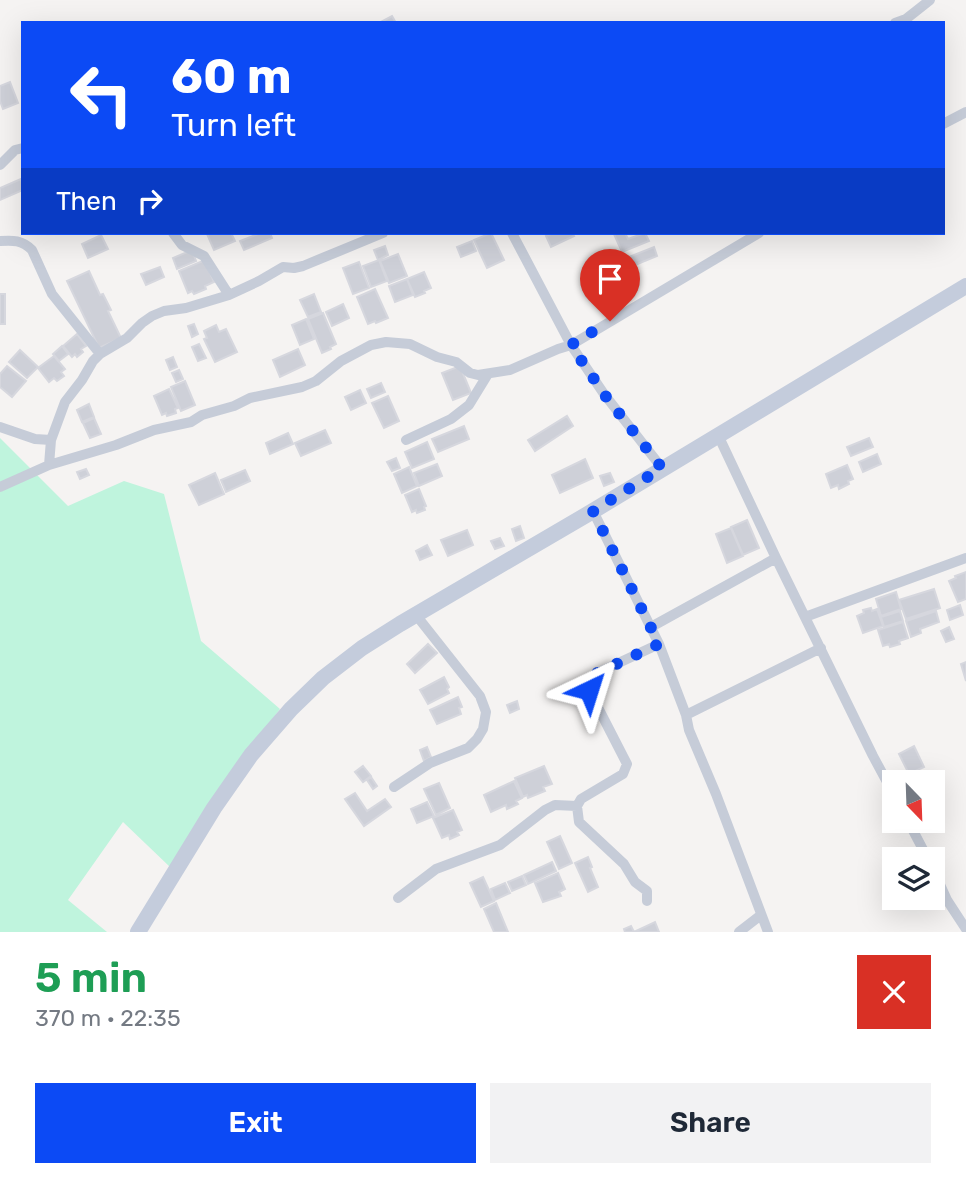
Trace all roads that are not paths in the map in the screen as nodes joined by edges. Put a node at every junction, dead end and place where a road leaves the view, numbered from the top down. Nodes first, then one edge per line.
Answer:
1 (930, 0) edge
2 (900, 21) edge
3 (966, 112) edge
4 (945, 123) edge
5 (21, 148) edge
6 (0, 165) edge
7 (174, 235) edge
8 (378, 235) edge
9 (513, 235) edge
10 (756, 235) edge
11 (0, 241) edge
12 (964, 291) edge
13 (229, 295) junction
14 (571, 345) junction
15 (100, 354) junction
16 (488, 374) junction
17 (0, 428) edge
18 (718, 435) junction
19 (51, 440) junction
20 (407, 440) dead end
21 (50, 466) junction
22 (662, 468) junction
23 (0, 487) edge
24 (593, 511) junction
25 (776, 558) junction
26 (966, 558) edge
27 (416, 615) junction
28 (805, 617) junction
29 (651, 627) junction
30 (659, 644) junction
31 (821, 648) junction
32 (687, 715) junction
33 (882, 773) edge
34 (394, 787) dead end
35 (577, 806) junction
36 (945, 896) edge
37 (398, 898) dead end
38 (647, 901) dead end
39 (761, 915) junction
40 (964, 922) edge
41 (138, 932) edge
42 (739, 932) edge
43 (768, 932) edge

1 - 2 street
3 - 4 street
5 - 6 street
7 - 13 street
8 - 13 street
9 - 14 street
10 - 14 street
11 - 15 street
12 - 18 main road
13 - 15 street
14 - 16 street
14 - 22 street
15 - 19 street
16 - 20 street
16 - 21 street
17 - 19 street
18 - 22 main road
18 - 25 street
19 - 21 street
21 - 23 street
22 - 24 main road
24 - 27 main road
24 - 29 street
25 - 28 street
25 - 29 street
26 - 28 street
27 - 34 street
27 - 41 main road
28 - 31 street
29 - 30 street
30 - 32 street
30 - 35 street
31 - 32 street
31 - 33 street
32 - 39 street
35 - 37 street
35 - 38 street
36 - 40 street
39 - 42 street
39 - 43 street

